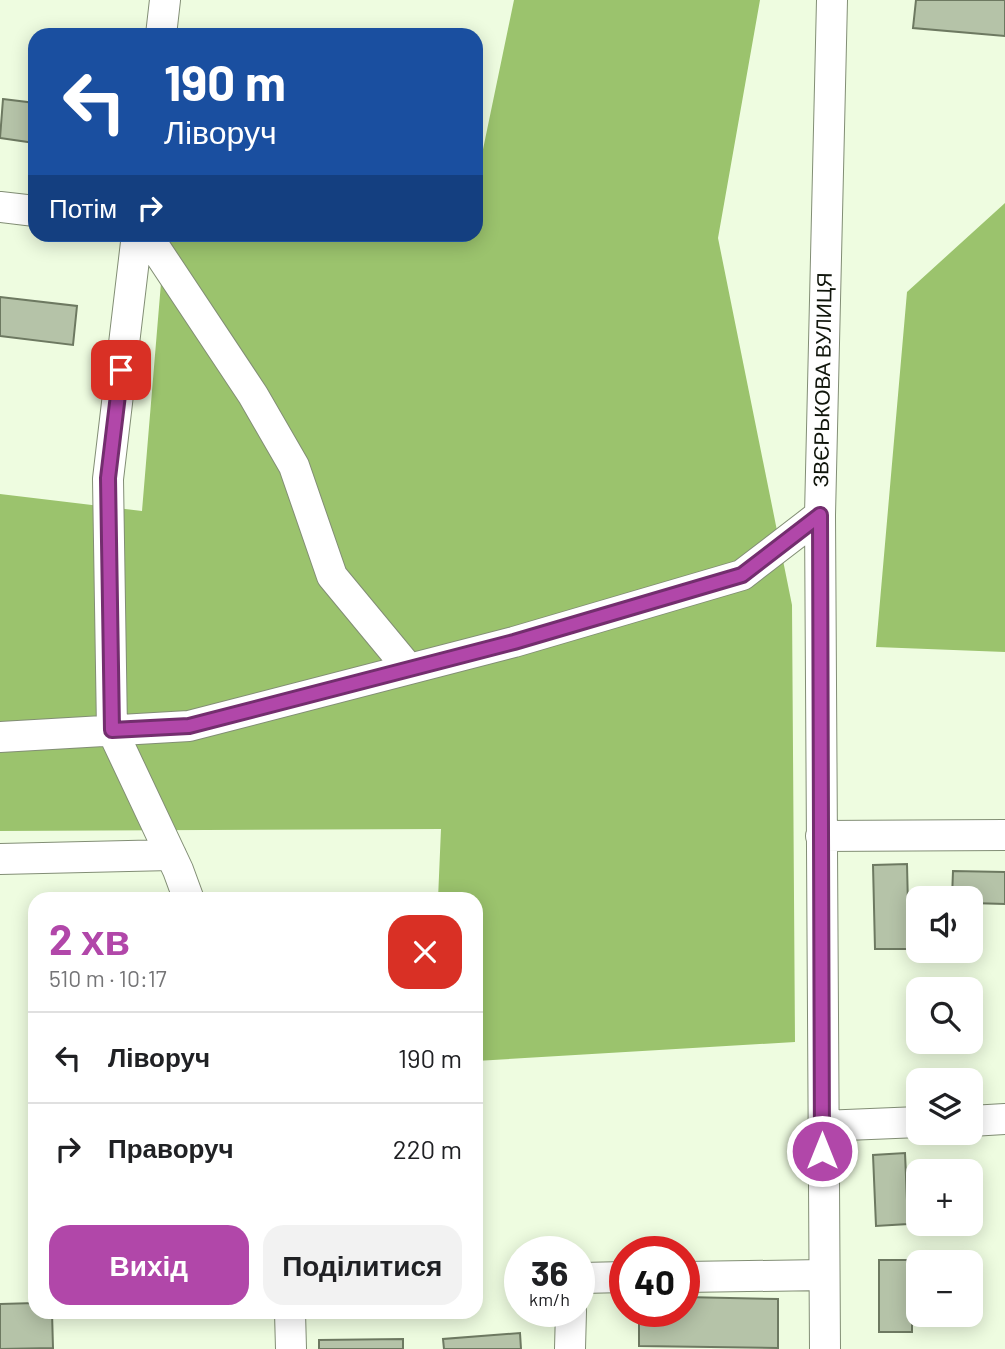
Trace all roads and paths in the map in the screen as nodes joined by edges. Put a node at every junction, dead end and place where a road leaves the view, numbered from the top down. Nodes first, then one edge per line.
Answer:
1 (165, 0) edge
2 (832, 0) edge
3 (162, 28) edge
4 (0, 207) edge
5 (28, 210) edge
6 (136, 242) edge
7 (151, 242) edge
8 (820, 515) junction
9 (409, 669) junction
10 (112, 730) junction
11 (0, 737) edge
12 (1005, 835) edge
13 (821, 836) junction
14 (171, 855) junction
15 (0, 859) edge
16 (185, 892) edge
17 (1005, 1119) edge
18 (983, 1120) edge
19 (906, 1123) edge
20 (822, 1126) junction
21 (824, 1275) junction
22 (700, 1277) edge
23 (290, 1319) edge
24 (571, 1327) edge
25 (291, 1349) edge
26 (570, 1349) edge
27 (825, 1349) edge

1 - 3 street
2 - 8 street, ЗВЄРЬКОВА ВУЛИЦЯ
4 - 5 street
6 - 10 street
7 - 9 street
8 - 9 street
8 - 13 street, ЗВЄРЬКОВА ВУЛИЦЯ
9 - 10 street
10 - 11 street
10 - 14 street
12 - 13 street
13 - 20 street, ЗВЄРЬКОВА ВУЛИЦЯ
14 - 15 street
14 - 16 street
17 - 18 street
19 - 20 street
20 - 21 street, ЗВЄРЬКОВА ВУЛИЦЯ
21 - 22 street
21 - 27 street, ЗВЄРЬКОВА ВУЛИЦЯ
23 - 25 street
24 - 26 street

